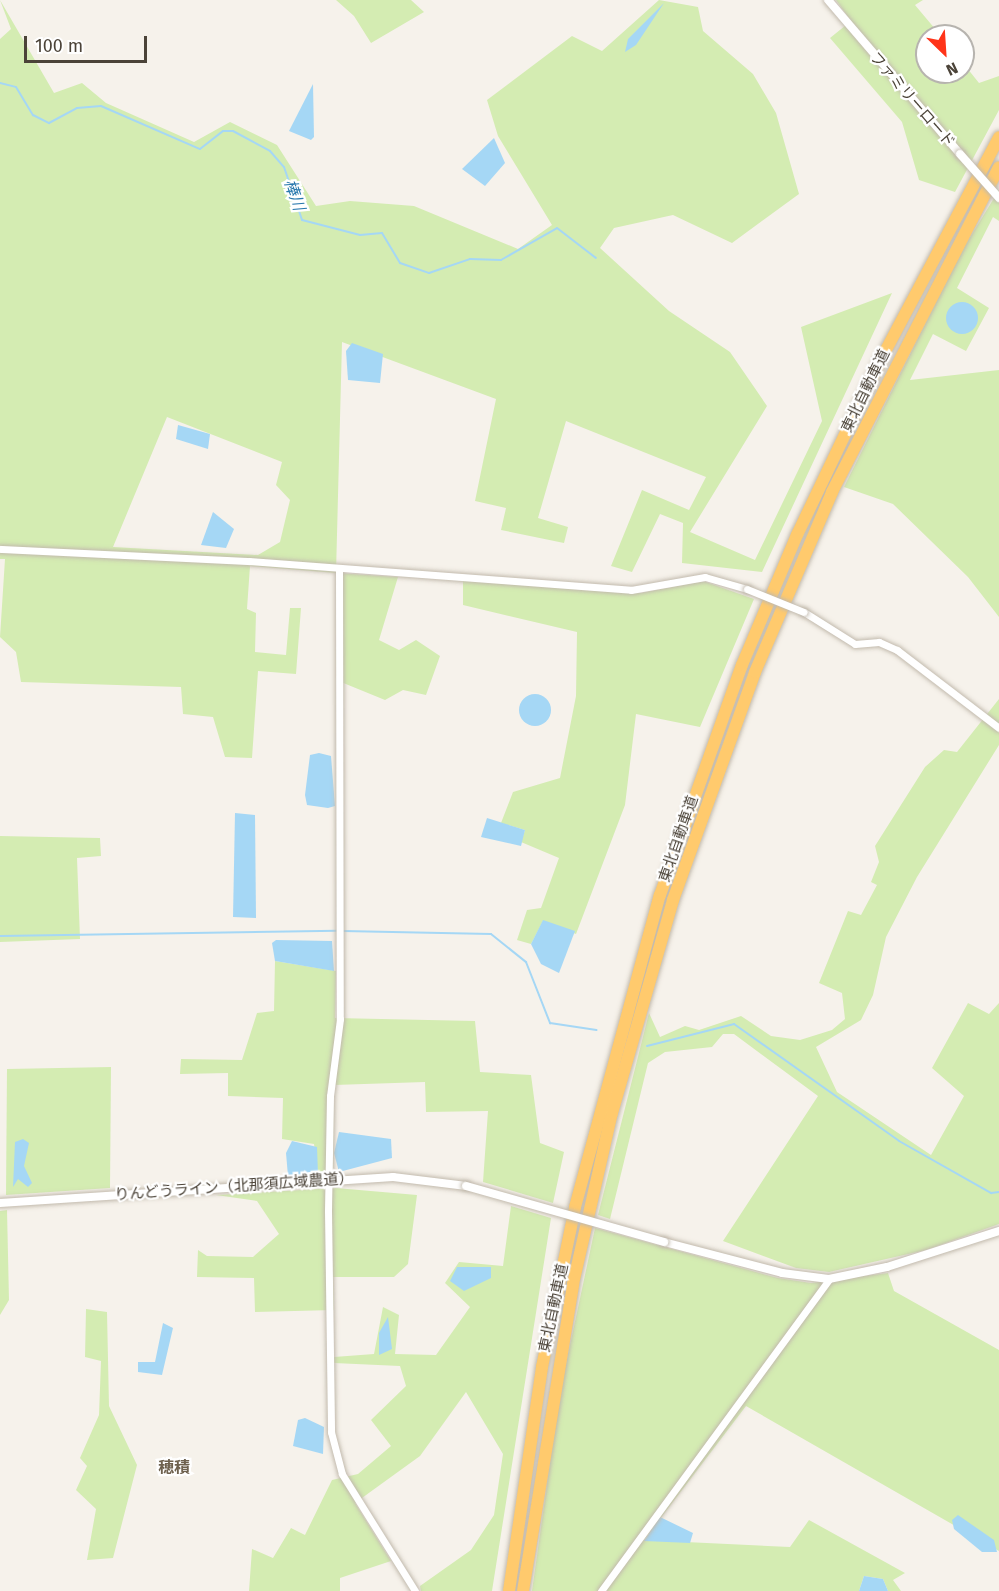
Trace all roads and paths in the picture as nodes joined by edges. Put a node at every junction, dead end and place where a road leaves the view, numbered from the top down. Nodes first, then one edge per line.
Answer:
1 (828, 0) edge
2 (999, 137) edge
3 (999, 166) edge
4 (999, 198) edge
5 (0, 549) edge
6 (339, 569) junction
7 (999, 729) edge
8 (329, 1181) junction
9 (0, 1203) edge
10 (999, 1231) edge
11 (829, 1279) junction
12 (415, 1591) edge
13 (509, 1591) edge
14 (523, 1591) edge
15 (601, 1591) edge

1 - 4 street, ファミリーロード, bridge
2 - 13 highway, 東北自動車道
3 - 14 highway, 東北自動車道
5 - 6 street
6 - 7 street, bridge
6 - 8 street
8 - 9 street, りんどうライン（北那須広域農道）
8 - 11 street, りんどうライン（北那須広域農道）, bridge
8 - 12 street
10 - 11 street
11 - 15 street

